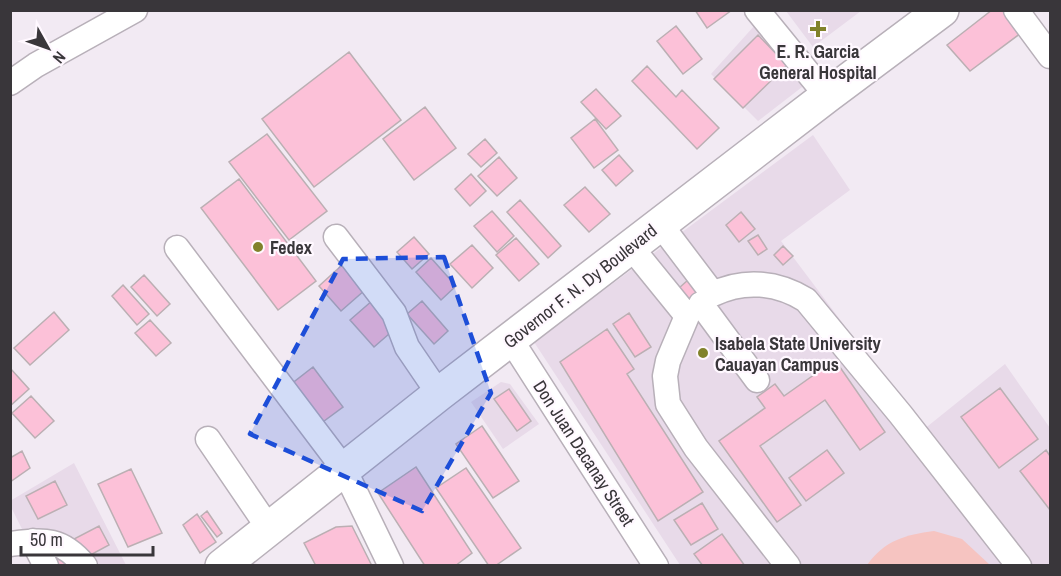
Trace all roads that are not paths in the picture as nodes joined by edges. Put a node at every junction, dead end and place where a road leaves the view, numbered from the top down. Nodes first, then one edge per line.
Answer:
1 (135, 10) edge
2 (757, 10) edge
3 (942, 10) edge
4 (1016, 10) edge
5 (1050, 56) edge
6 (10, 82) edge
7 (827, 96) junction
8 (660, 224) junction
9 (336, 237) dead end
10 (631, 247) junction
11 (177, 248) dead end
12 (700, 305) junction
13 (511, 340) junction
14 (757, 380) dead end
15 (439, 394) junction
16 (208, 439) dead end
17 (344, 468) junction
18 (268, 527) junction
19 (22, 543) edge
20 (46, 566) edge
21 (85, 566) edge
22 (222, 566) edge
23 (391, 566) edge
24 (656, 566) edge
25 (788, 566) edge
26 (1018, 566) edge

1 - 6 street
2 - 7 street
3 - 7 highway, Governor F. N. Dy Boulevard
4 - 5 street
7 - 8 highway, Governor F. N. Dy Boulevard
8 - 10 highway, Governor F. N. Dy Boulevard
8 - 12 street
9 - 15 street
10 - 12 street
10 - 13 highway, Governor F. N. Dy Boulevard
11 - 17 street
12 - 14 street
12 - 25 street
12 - 26 street
13 - 15 highway, Governor F. N. Dy Boulevard
13 - 24 street, Don Juan Dacanay Street
15 - 17 highway, Governor F. N. Dy Boulevard
16 - 18 street
17 - 18 highway, Governor F. N. Dy Boulevard
17 - 23 street
18 - 22 highway, Governor F. N. Dy Boulevard
19 - 20 street
19 - 21 street

